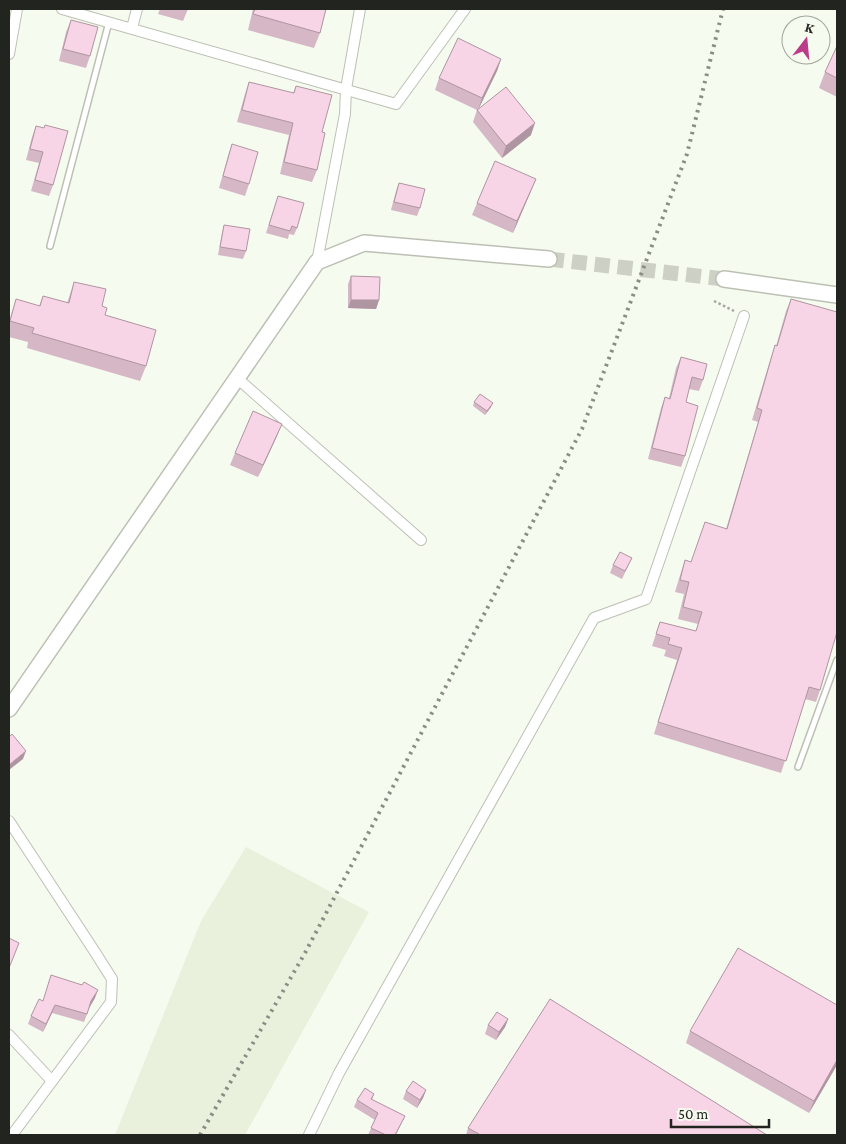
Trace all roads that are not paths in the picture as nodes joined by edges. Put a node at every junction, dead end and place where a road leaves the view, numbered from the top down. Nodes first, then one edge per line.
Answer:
1 (17, 9) edge
2 (62, 9) edge
3 (137, 9) edge
4 (360, 9) edge
5 (465, 9) edge
6 (110, 22) junction
7 (132, 28) junction
8 (9, 54) edge
9 (346, 89) junction
10 (50, 246) dead end
11 (549, 259) tunnel mouth
12 (317, 262) junction
13 (724, 278) tunnel mouth
14 (837, 295) edge
15 (744, 316) road end
16 (237, 378) junction
17 (421, 540) dead end
18 (837, 660) edge
19 (9, 709) edge
20 (798, 767) dead end
21 (9, 822) edge
22 (9, 1035) edge
23 (52, 1081) junction
24 (12, 1135) edge
25 (309, 1135) edge

1 - 8 street
2 - 6 street
3 - 7 street
4 - 9 street
5 - 9 street
6 - 7 street
6 - 10 lane
7 - 9 street
9 - 12 street
11 - 12 street
12 - 16 street
13 - 14 street
15 - 25 street
16 - 17 street
16 - 19 street
18 - 20 lane
21 - 23 street
22 - 23 street
23 - 24 street

